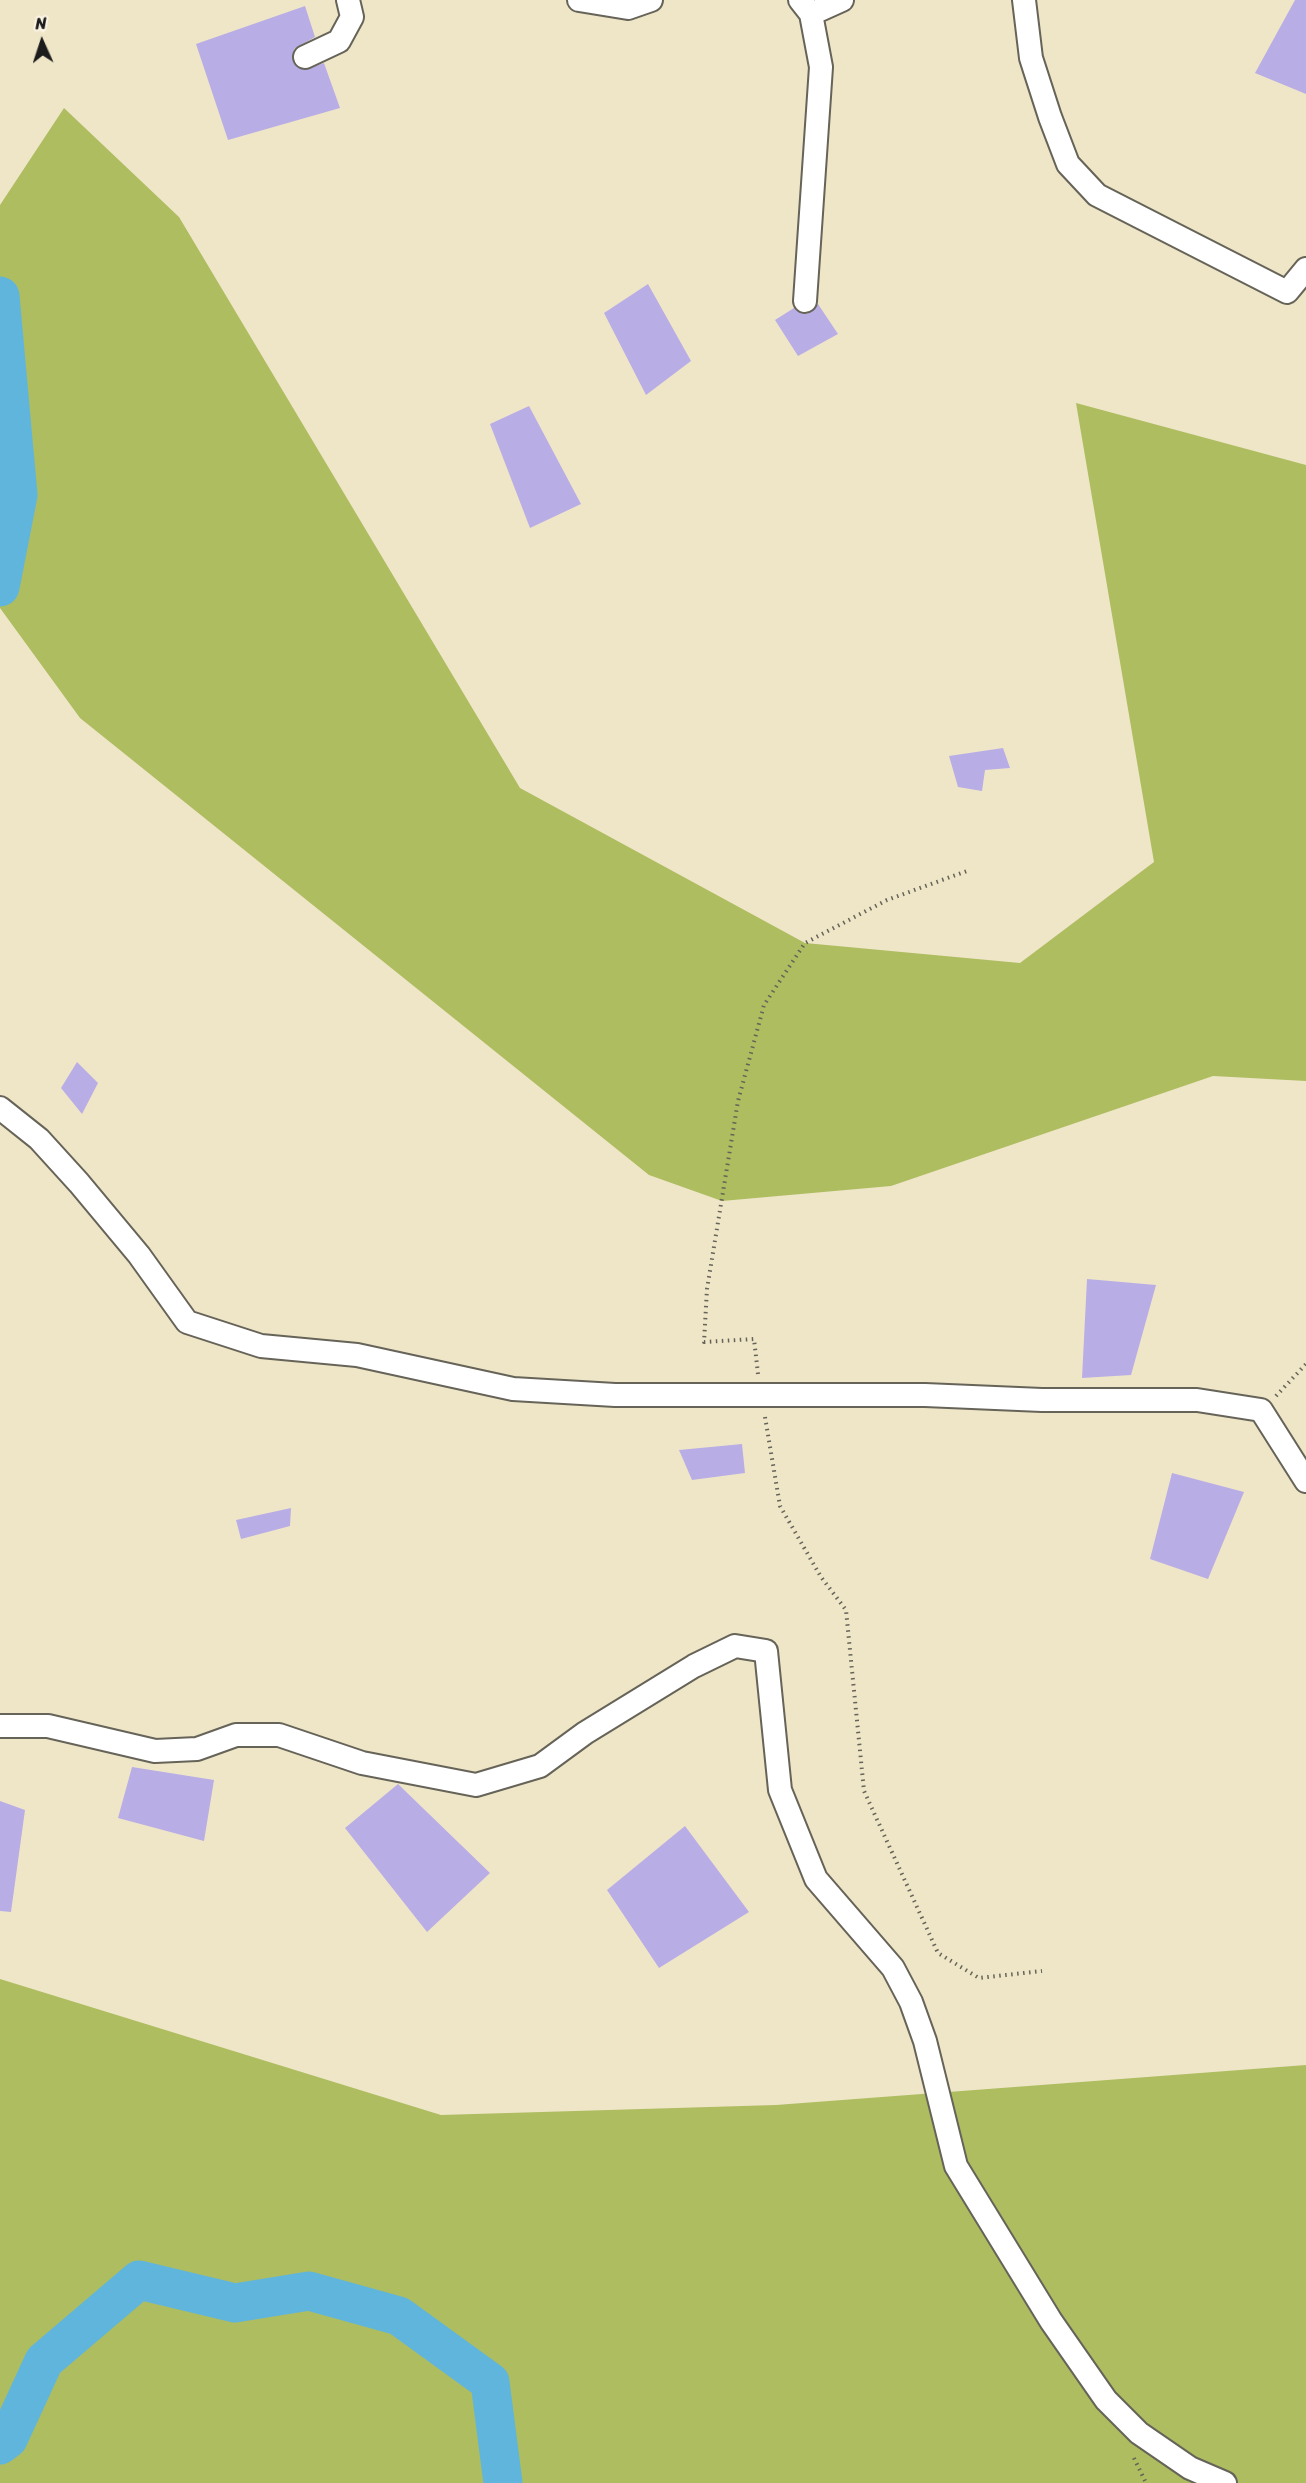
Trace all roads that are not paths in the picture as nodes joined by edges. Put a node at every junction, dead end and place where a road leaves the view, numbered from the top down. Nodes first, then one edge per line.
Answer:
1 (348, 0) edge
2 (579, 0) edge
3 (651, 0) edge
4 (842, 0) edge
5 (1024, 0) edge
6 (806, 7) edge
7 (305, 57) dead end
8 (1306, 269) edge
9 (805, 301) dead end
10 (0, 1108) edge
11 (1306, 1481) edge
12 (0, 1726) edge
13 (1225, 2483) edge

1 - 7 street
2 - 3 street
4 - 6 street
5 - 8 street
6 - 9 street
10 - 11 street
12 - 13 street

